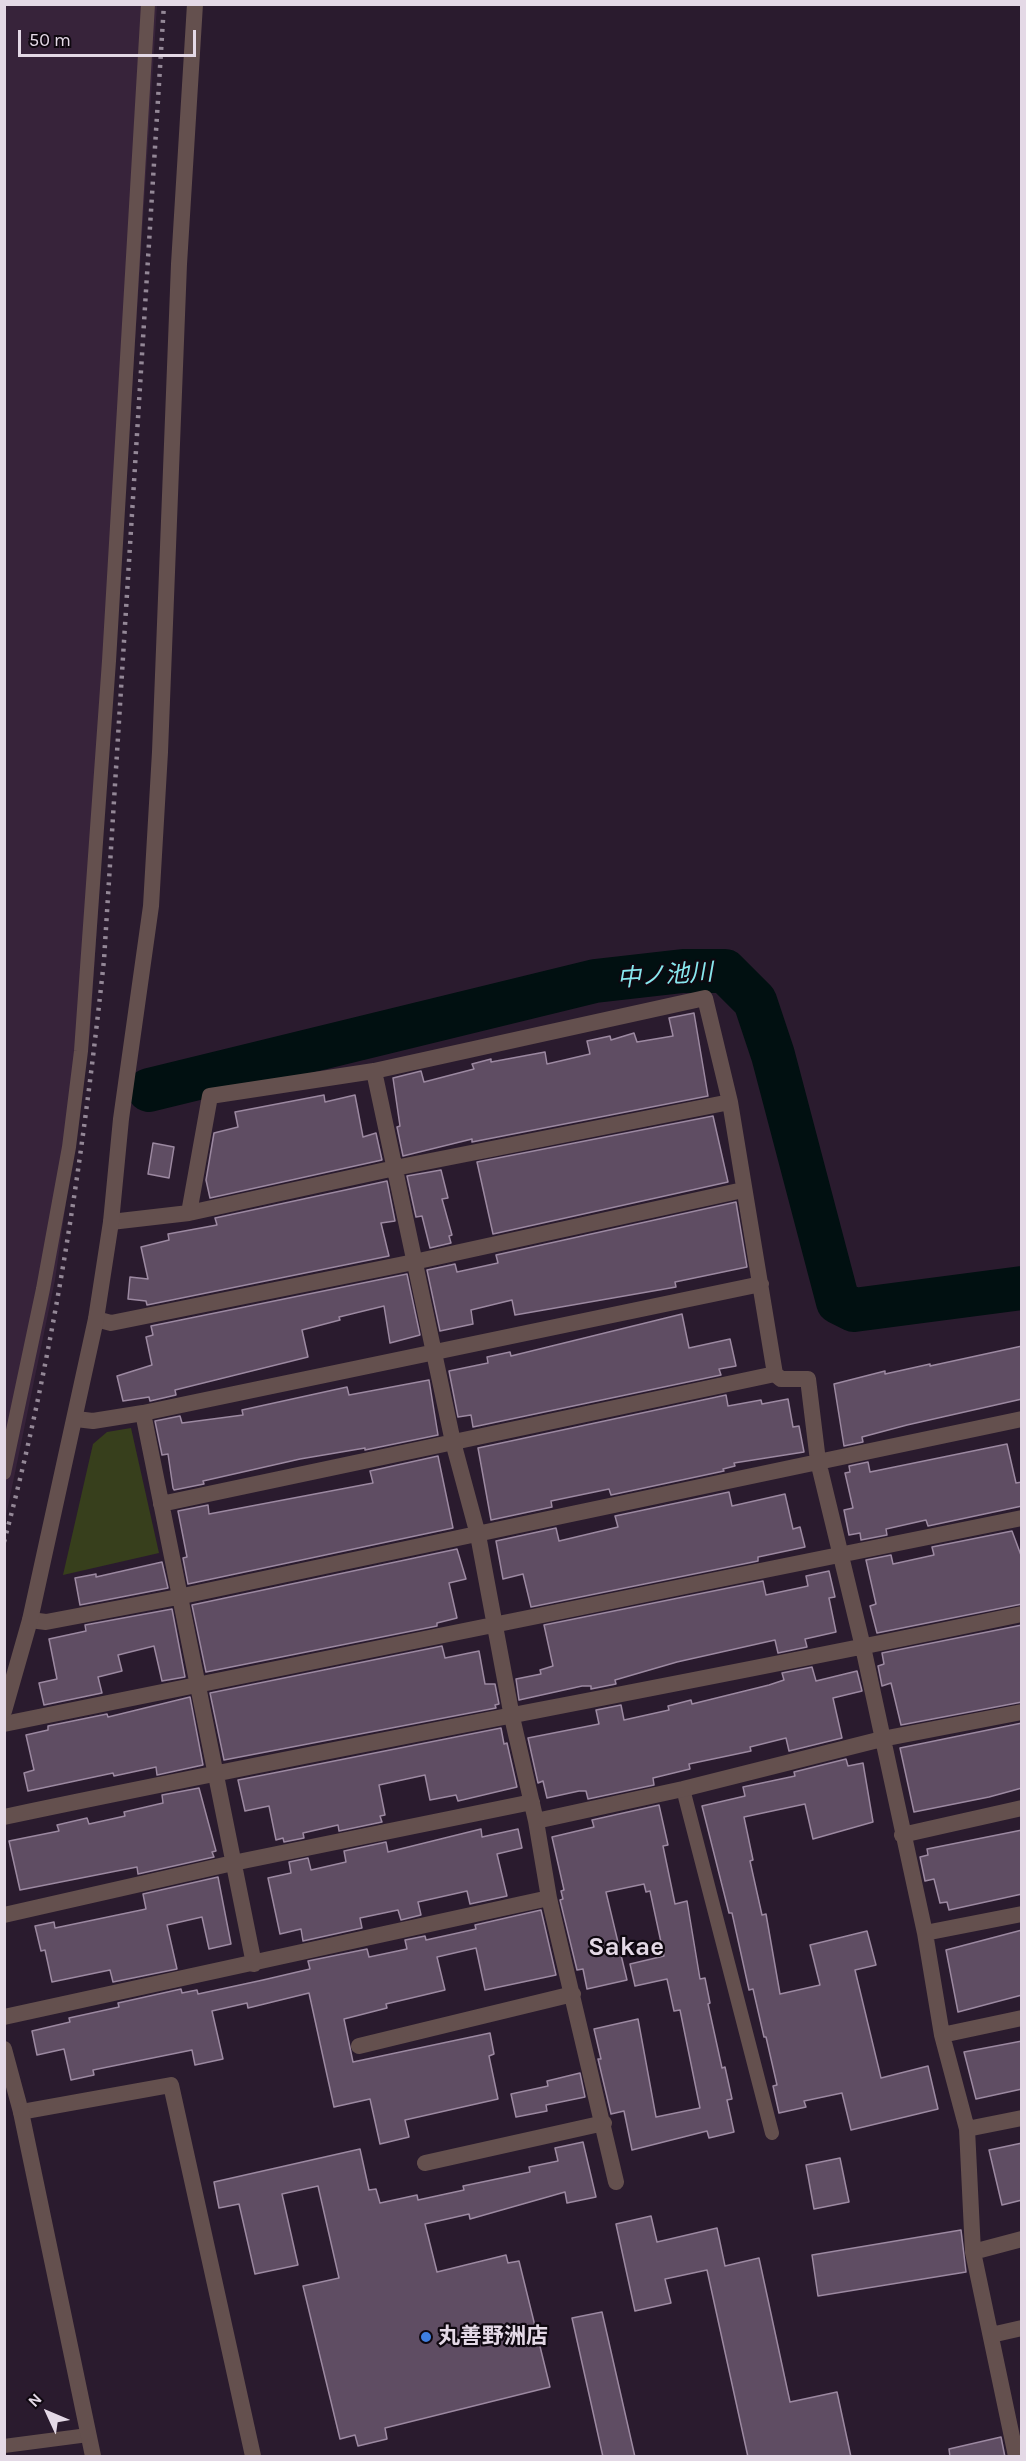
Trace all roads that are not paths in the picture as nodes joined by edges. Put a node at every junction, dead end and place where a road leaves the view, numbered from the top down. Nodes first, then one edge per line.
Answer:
1 (148, 4) edge
2 (195, 4) edge
3 (374, 1071) junction
4 (730, 1102) junction
5 (394, 1168) junction
6 (743, 1190) junction
7 (189, 1213) junction
8 (111, 1222) junction
9 (414, 1262) junction
10 (761, 1284) junction
11 (96, 1319) junction
12 (434, 1352) junction
13 (775, 1374) junction
14 (143, 1413) junction
15 (76, 1419) junction
16 (1022, 1419) edge
17 (453, 1442) junction
18 (818, 1461) junction
19 (4, 1473) edge
20 (161, 1504) junction
21 (1022, 1518) edge
22 (478, 1535) junction
23 (839, 1556) junction
24 (178, 1596) junction
25 (1022, 1614) edge
26 (30, 1620) junction
27 (496, 1624) junction
28 (863, 1647) junction
29 (196, 1686) junction
30 (4, 1711) edge
31 (1022, 1712) edge
32 (512, 1717) junction
33 (4, 1724) edge
34 (882, 1739) junction
35 (214, 1772) junction
36 (683, 1789) junction
37 (532, 1802) junction
38 (1022, 1808) edge
39 (4, 1817) edge
40 (536, 1821) junction
41 (902, 1835) junction
42 (233, 1863) junction
43 (549, 1898) junction
44 (1022, 1914) edge
45 (4, 1915) edge
46 (925, 1933) junction
47 (254, 1964) junction
48 (573, 1994) junction
49 (4, 2017) edge
50 (1022, 2018) edge
51 (942, 2036) junction
52 (359, 2046) dead end
53 (4, 2049) edge
54 (21, 2112) junction
55 (1022, 2118) edge
56 (604, 2123) junction
57 (967, 2129) junction
58 (772, 2133) dead end
59 (425, 2163) dead end
60 (616, 2181) dead end
61 (1022, 2239) edge
62 (974, 2252) junction
63 (1022, 2328) edge
64 (991, 2335) junction
65 (1016, 2426) edge
66 (88, 2435) junction
67 (4, 2446) edge
68 (93, 2457) edge
69 (254, 2457) edge
70 (1016, 2457) edge

1 - 19 lane
2 - 8 street
3 - 4 street
3 - 5 street
3 - 7 street
4 - 5 street
4 - 6 street
5 - 7 street
5 - 9 street
6 - 9 street
6 - 10 street
7 - 8 street
8 - 11 street
9 - 11 street
9 - 12 street
10 - 12 street
10 - 13 street
11 - 15 street
12 - 14 street
12 - 17 street
13 - 17 street
13 - 18 street
14 - 15 street
14 - 20 street
15 - 26 street
16 - 18 street
17 - 20 street
17 - 22 street
18 - 22 street
18 - 23 street
20 - 24 street
21 - 23 street
22 - 24 street
22 - 27 street
23 - 27 street
23 - 28 street
24 - 26 street
24 - 29 street
25 - 28 street
26 - 30 street
27 - 29 street
27 - 32 street
28 - 32 street
28 - 34 street
29 - 33 street
29 - 35 street
31 - 34 street
32 - 35 street
32 - 37 street
34 - 36 street
34 - 41 street
35 - 39 street
35 - 42 street
36 - 40 street
36 - 58 lane
37 - 40 street
37 - 42 street
38 - 41 street
40 - 43 street
41 - 46 street
42 - 45 street
42 - 47 street
43 - 47 street
43 - 48 street
44 - 46 street
46 - 51 street
47 - 49 street
48 - 52 street
48 - 56 street
50 - 51 street
51 - 57 street
53 - 54 street
54 - 66 street
54 - 69 street
55 - 57 street
56 - 59 street
56 - 60 street
57 - 62 street
61 - 62 street
62 - 64 street
63 - 64 street
64 - 65 street
65 - 70 street
66 - 67 lane
66 - 68 street

